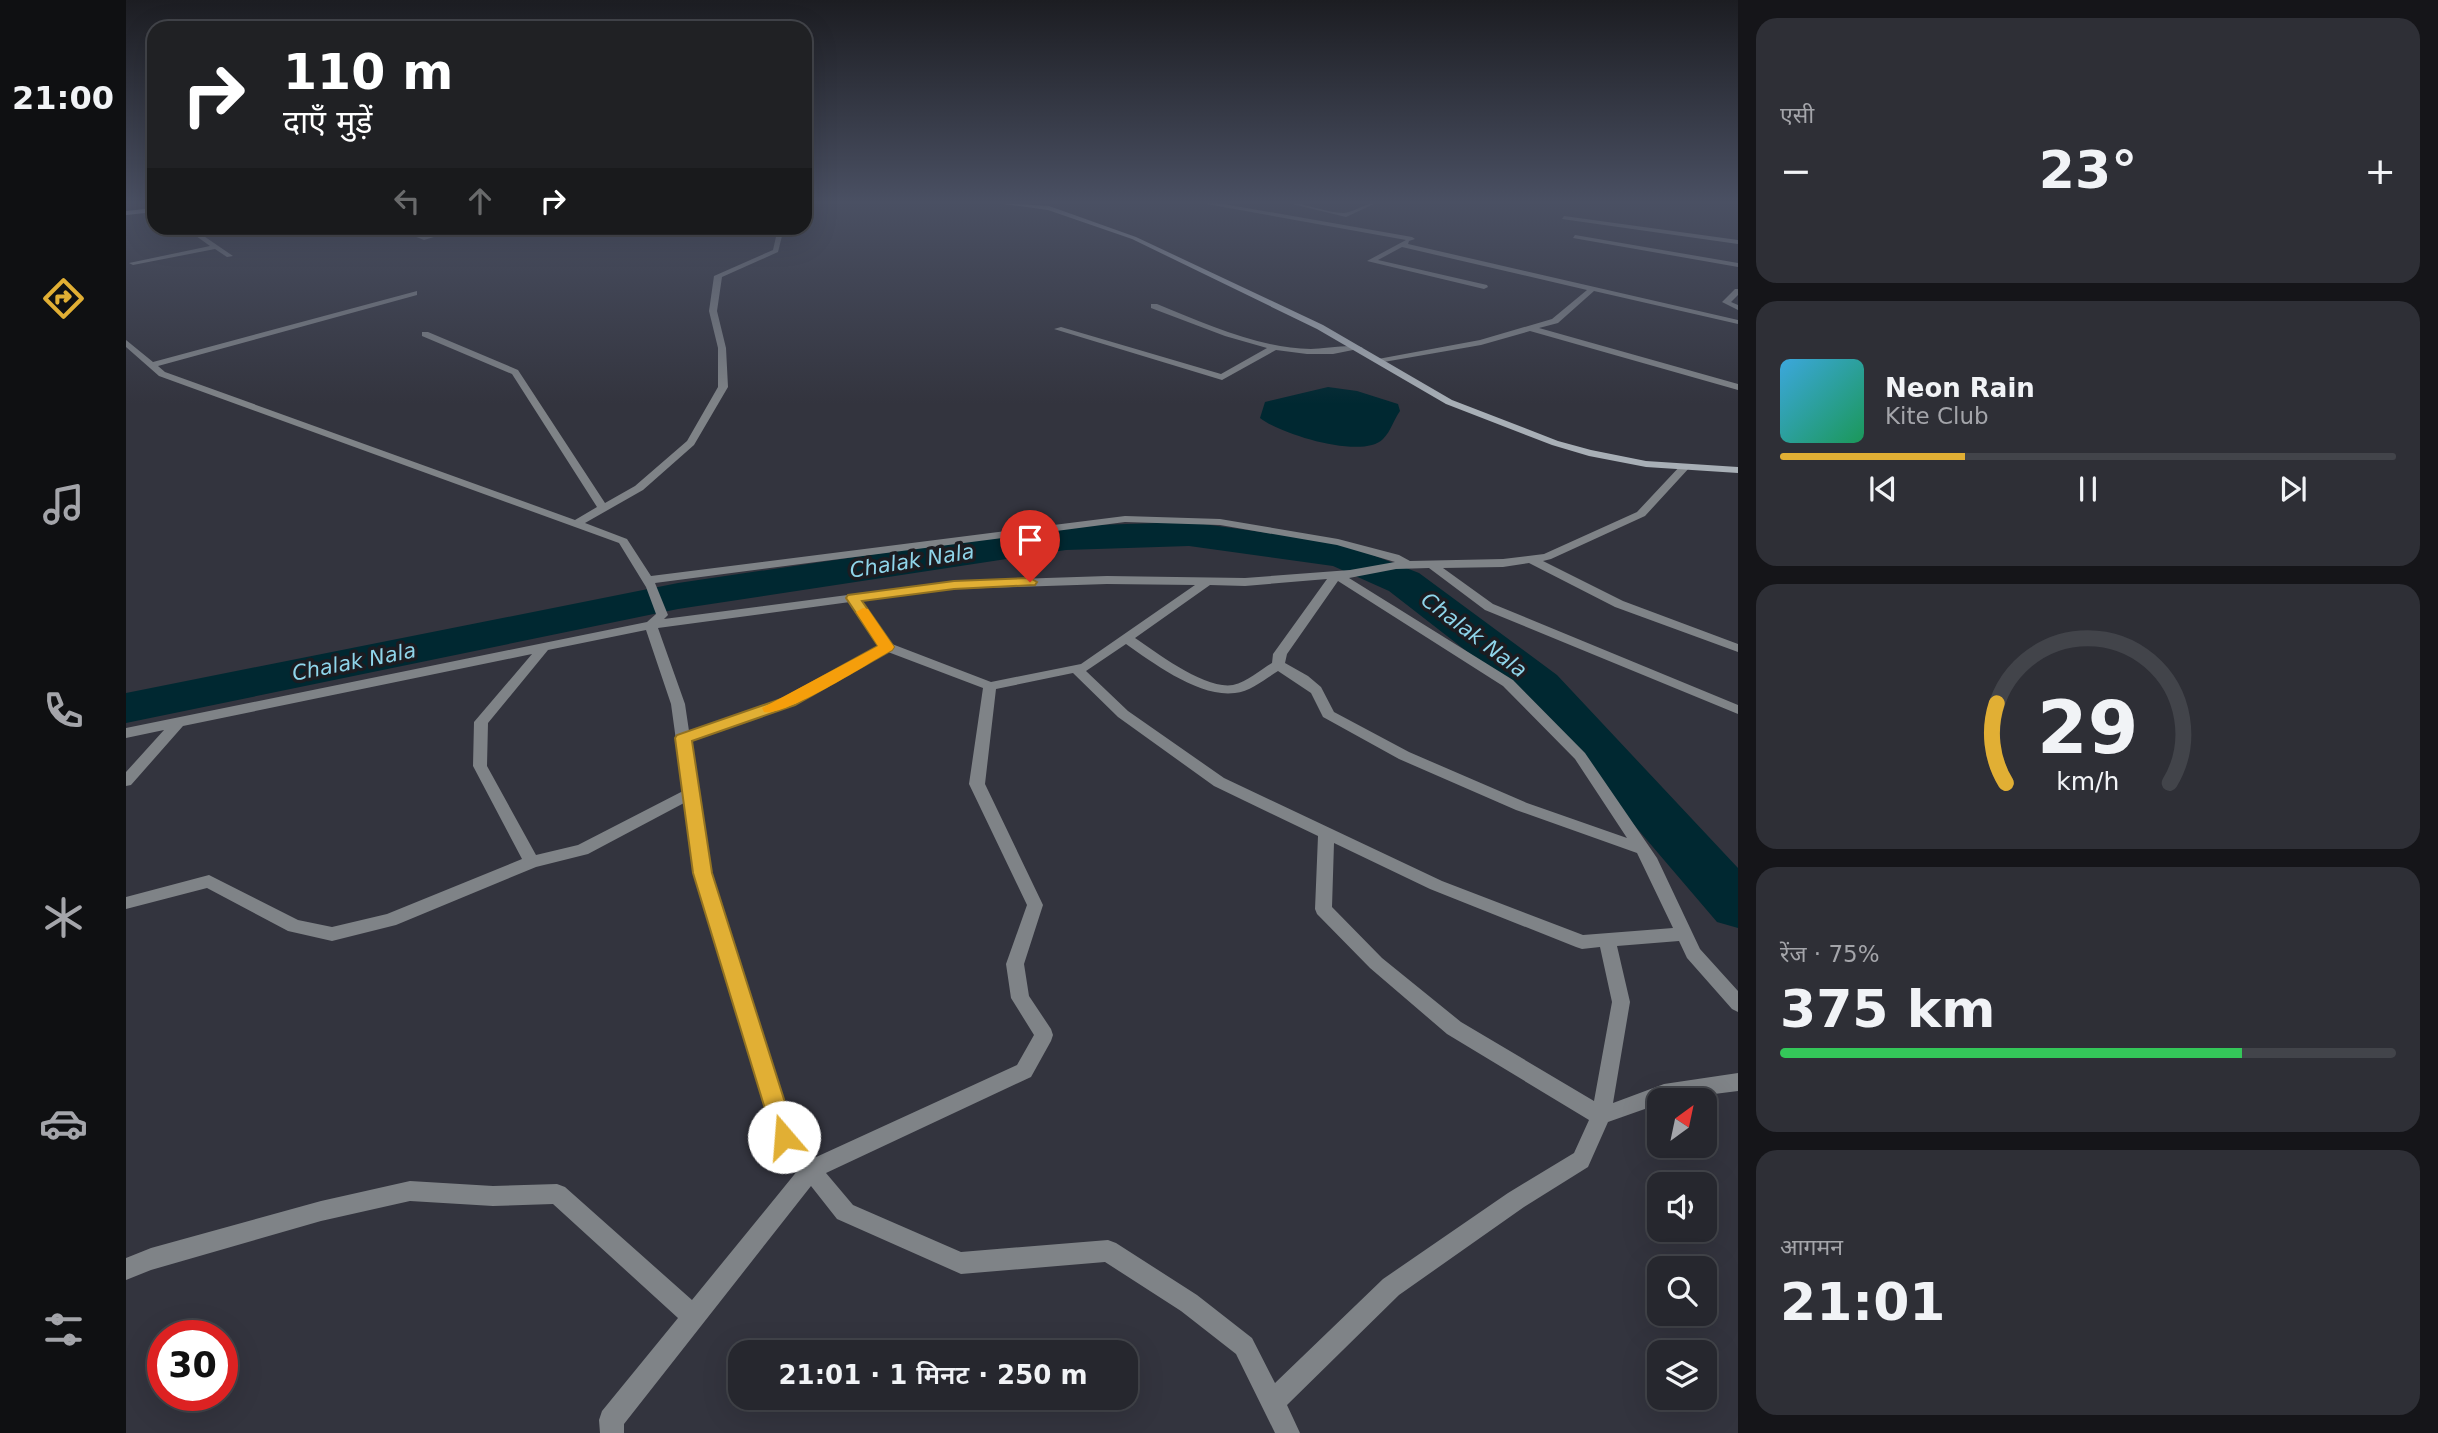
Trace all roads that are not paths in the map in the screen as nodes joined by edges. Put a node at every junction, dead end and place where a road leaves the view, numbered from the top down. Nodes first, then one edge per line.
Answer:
1 (732, 270) edge
2 (1199, 270) edge
3 (1410, 270) edge
4 (1512, 270) edge
5 (1484, 287) dead end
6 (1593, 288) junction
7 (1738, 291) edge
8 (414, 293) dead end
9 (1154, 306) dead end
10 (1738, 308) edge
11 (1738, 321) edge
12 (1530, 328) junction
13 (1058, 329) dead end
14 (425, 334) dead end
15 (126, 343) edge
16 (1276, 346) junction
17 (1359, 348) junction
18 (1381, 361) junction
19 (152, 365) junction
20 (1738, 387) edge
21 (1685, 467) junction
22 (1738, 470) edge
23 (603, 508) junction
24 (576, 524) junction
25 (1530, 559) junction
26 (1431, 564) junction
27 (1401, 565) junction
28 (1343, 575) junction
29 (1208, 581) junction
30 (649, 583) junction
31 (853, 598) junction
32 (657, 620) junction
33 (1126, 638) junction
34 (544, 647) junction
35 (887, 647) junction
36 (1738, 648) edge
37 (1278, 665) junction
38 (1076, 669) junction
39 (990, 686) junction
40 (1738, 710) edge
41 (177, 724) junction
42 (126, 733) edge
43 (683, 738) junction
44 (126, 781) edge
45 (691, 793) junction
46 (1326, 834) junction
47 (1643, 849) junction
48 (532, 862) junction
49 (126, 902) edge
50 (1685, 934) junction
51 (1608, 940) junction
52 (1738, 1004) edge
53 (1738, 1082) edge
54 (1601, 1116) junction
55 (811, 1170) junction
56 (126, 1269) edge
57 (694, 1317) junction
58 (1273, 1402) junction
59 (612, 1433) edge
60 (1288, 1433) edge

1 - 23 street
2 - 17 street
3 - 5 street
4 - 6 street
6 - 11 street
6 - 12 street
7 - 10 street
8 - 19 street
9 - 16 street
12 - 18 street
12 - 20 street
13 - 16 street
14 - 23 street
15 - 19 street
16 - 17 street
17 - 18 street
18 - 21 street
19 - 24 street
21 - 22 street
21 - 25 street
23 - 24 street
24 - 30 street
25 - 26 street
25 - 36 street
26 - 27 street
26 - 40 street
27 - 28 street
27 - 30 street
28 - 29 street
28 - 37 street
28 - 47 street
29 - 31 street
29 - 33 street
30 - 32 street
31 - 32 street
31 - 35 street
32 - 34 street
32 - 43 street
33 - 37 street
33 - 38 street
34 - 41 street
34 - 48 street
35 - 39 street
35 - 43 street
37 - 47 street
38 - 39 street
38 - 46 street
39 - 55 street
41 - 42 street
41 - 44 street
43 - 45 street
45 - 48 street
45 - 55 street
46 - 51 street
46 - 54 street
47 - 50 street
48 - 49 street
50 - 51 street
50 - 52 street
51 - 54 street
53 - 54 street
54 - 58 street
55 - 57 street
55 - 58 street
56 - 57 street
57 - 59 street
58 - 60 street

